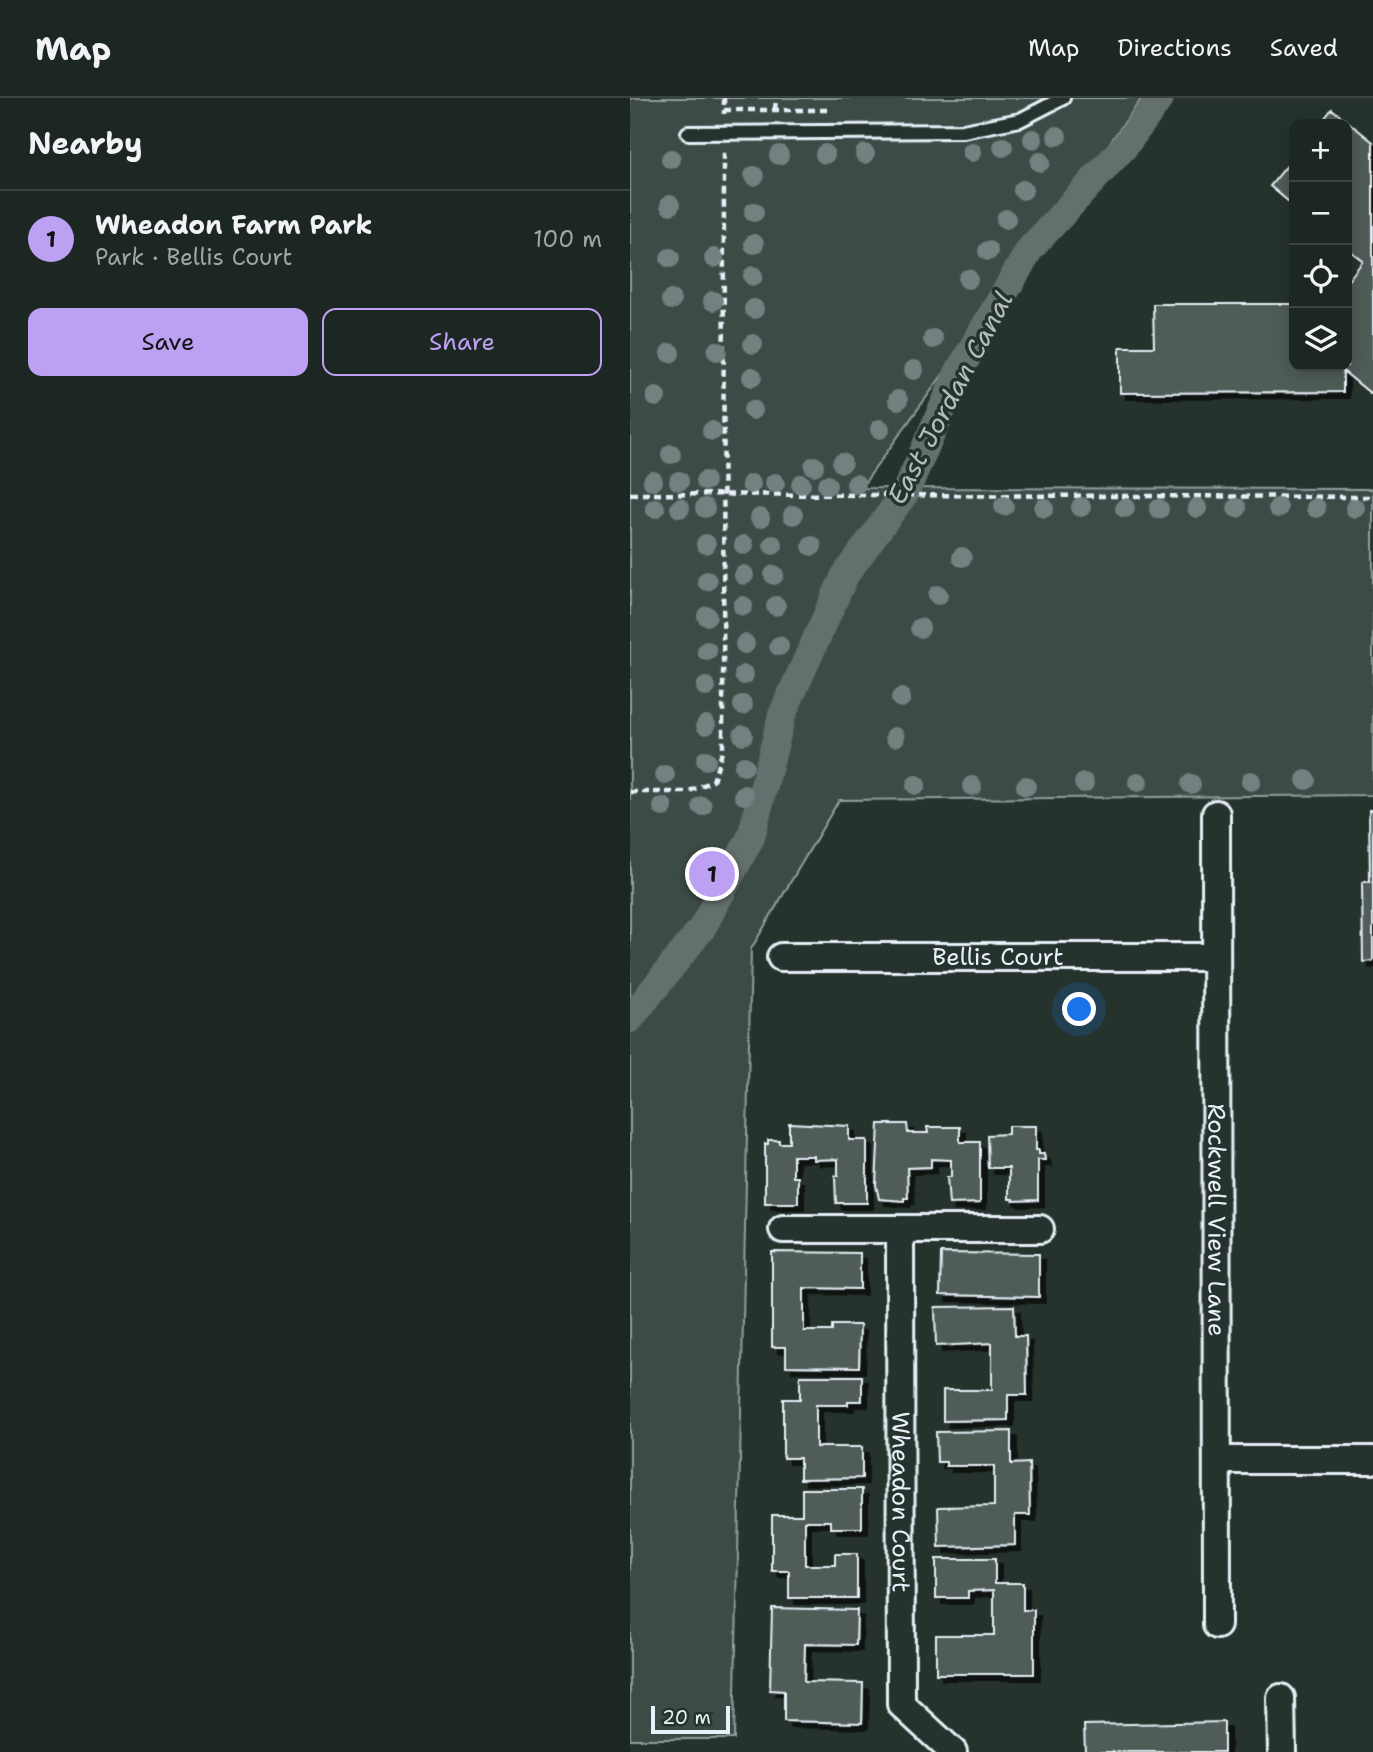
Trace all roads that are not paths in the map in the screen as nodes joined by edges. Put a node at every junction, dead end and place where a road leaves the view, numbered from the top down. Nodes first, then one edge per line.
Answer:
1 (1063, 98) edge
2 (688, 133) dead end
3 (1216, 814) dead end
4 (781, 957) dead end
5 (1215, 957) junction
6 (783, 1229) dead end
7 (900, 1229) junction
8 (1040, 1229) dead end
9 (1218, 1460) junction
10 (1373, 1460) edge
11 (1217, 1625) dead end
12 (1282, 1698) dead end
13 (953, 1752) edge
14 (1282, 1752) edge

1 - 2 lane
3 - 5 street, Rockwell View Lane
4 - 5 street, Bellis Court
5 - 9 street, Rockwell View Lane
6 - 7 street
7 - 8 street
7 - 13 street, Wheadon Court
9 - 10 street
9 - 11 street, Rockwell View Lane
12 - 14 street

